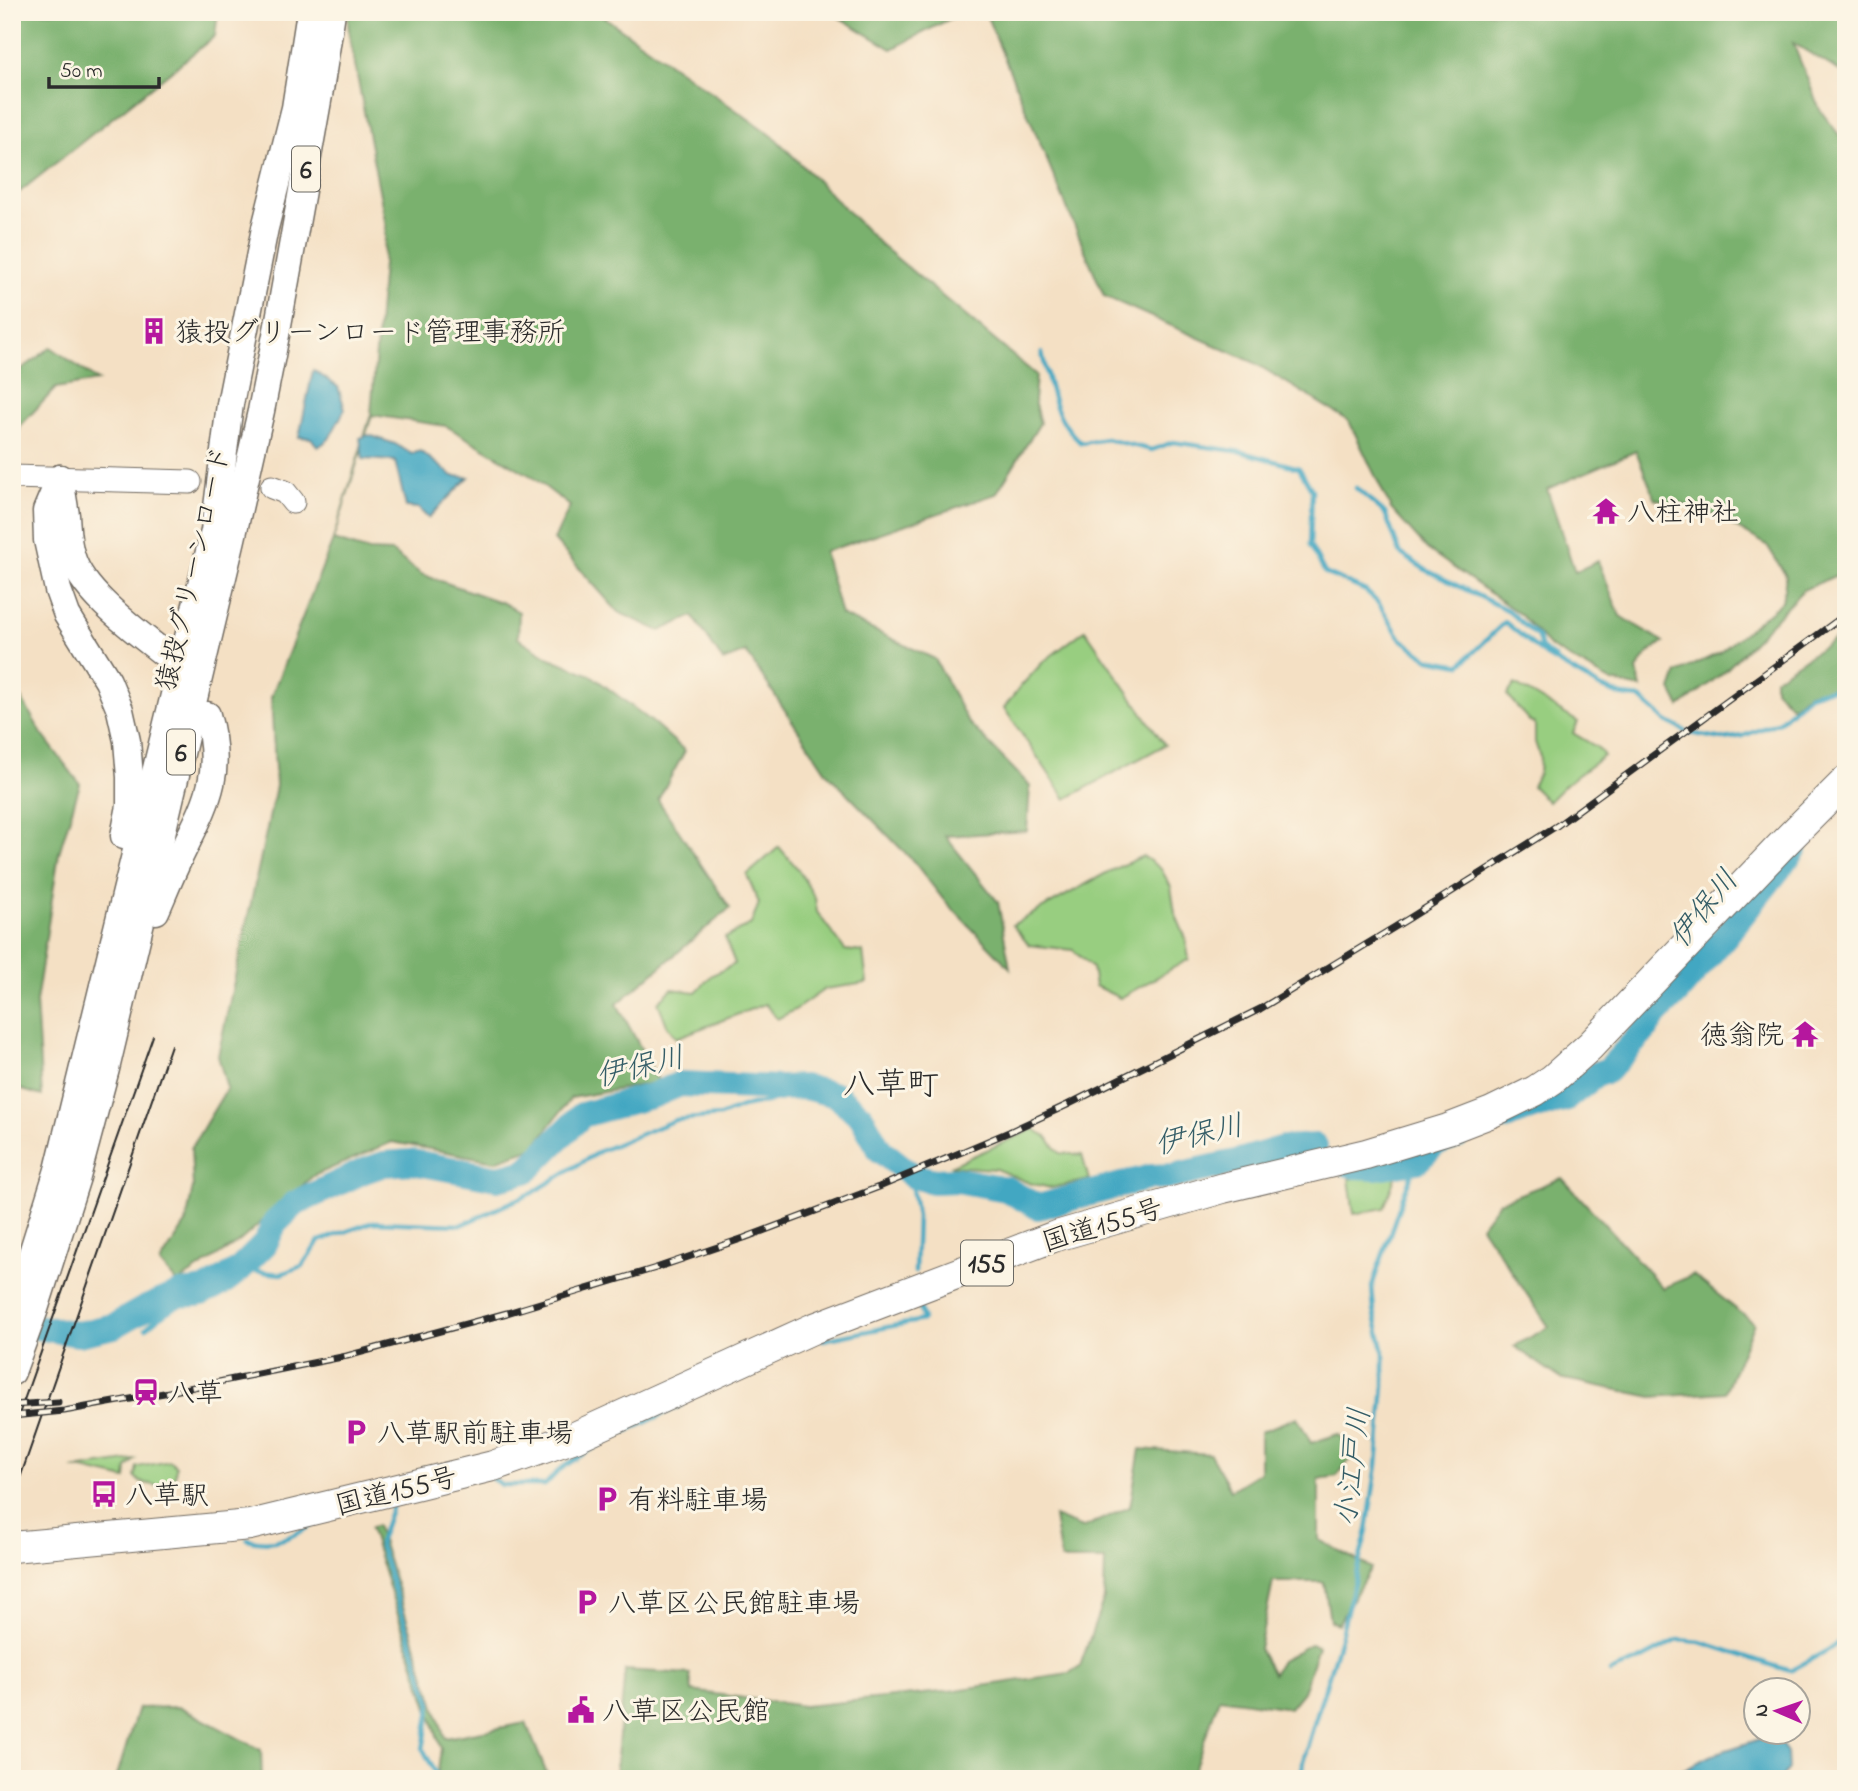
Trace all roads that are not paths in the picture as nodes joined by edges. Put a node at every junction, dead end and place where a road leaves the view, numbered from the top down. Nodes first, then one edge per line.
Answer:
1 (310, 12) edge
2 (332, 12) edge
3 (12, 477) edge
4 (60, 478) junction
5 (190, 482) dead end
6 (272, 487) dead end
7 (293, 502) dead end
8 (172, 660) dead end
9 (207, 715) dead end
10 (1846, 781) edge
11 (128, 970) junction
12 (79, 1082) junction
13 (67, 1174) junction
14 (12, 1317) edge
15 (12, 1372) edge
16 (15, 1553) edge

1 - 12 main road, 猿投グリーンロード / 6
2 - 11 main road, 猿投グリーンロード / 6
3 - 4 main road
4 - 5 main road
4 - 8 main road
4 - 12 main road
6 - 7 main road
9 - 11 main road
10 - 16 highway, 国道155号 / 155
11 - 13 main road, 猿投グリーンロード / 6
12 - 13 main road, 猿投グリーンロード / 6
13 - 14 main road, 猿投グリーンロード / 6
13 - 15 main road, 猿投グリーンロード / 6

